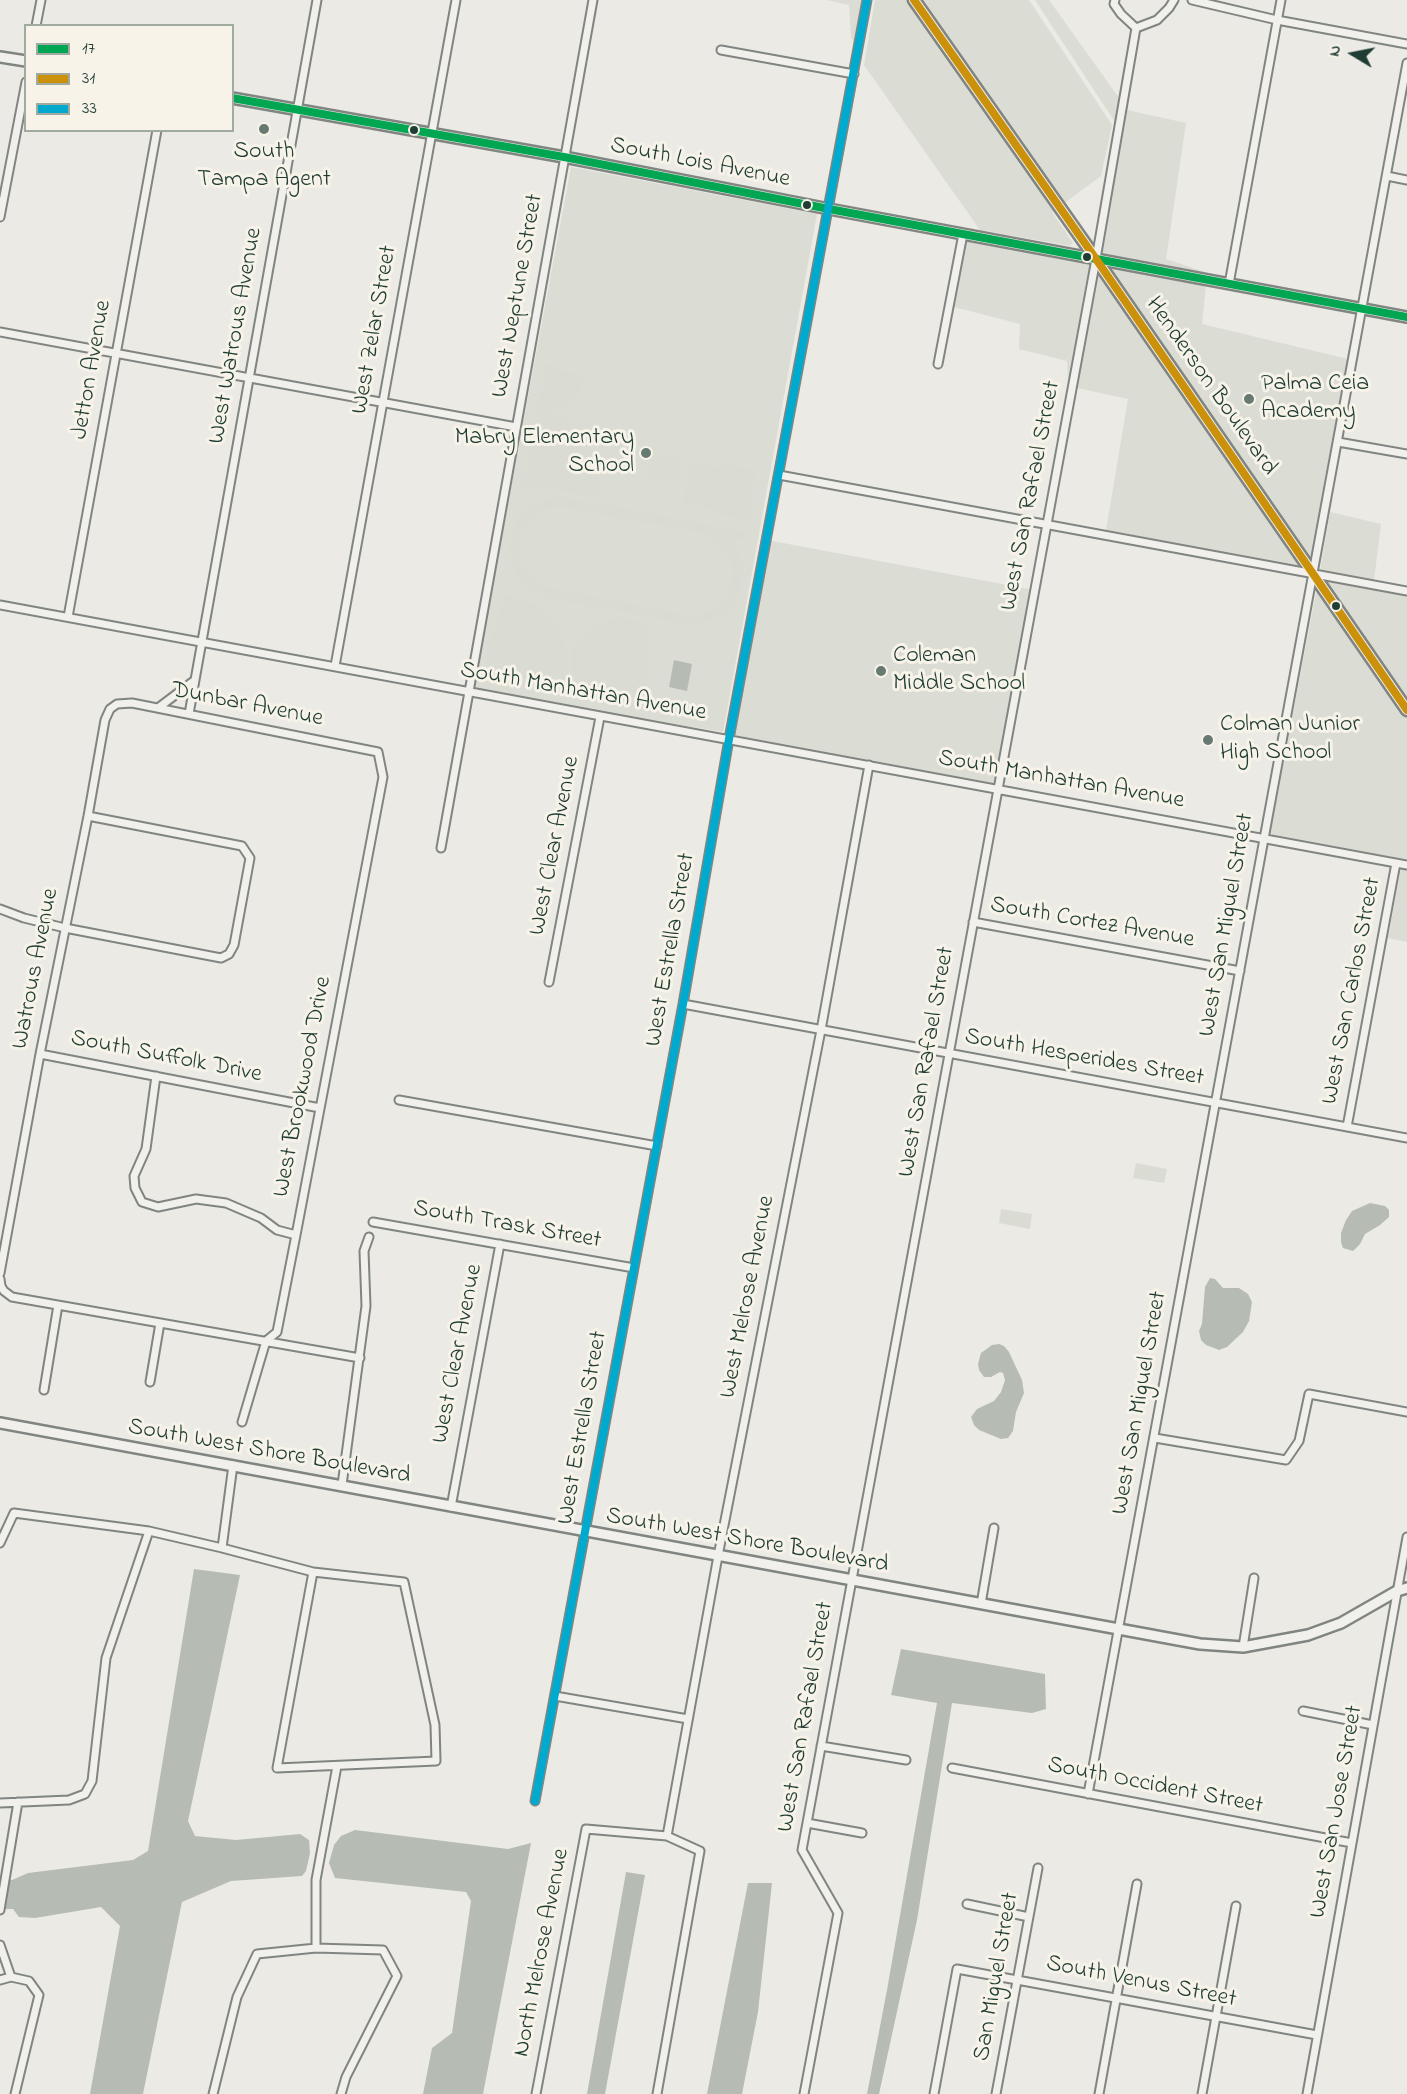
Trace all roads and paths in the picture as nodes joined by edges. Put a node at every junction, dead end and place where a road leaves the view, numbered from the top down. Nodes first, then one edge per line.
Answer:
1 (41, 0) edge
2 (317, 0) edge
3 (456, 0) edge
4 (593, 0) edge
5 (867, 0) edge
6 (914, 0) edge
7 (1115, 0) edge
8 (1174, 0) edge
9 (1192, 0) edge
10 (1281, 0) edge
11 (1277, 20) junction
12 (36, 24) edge
13 (1136, 28) junction
14 (1407, 44) edge
15 (721, 50) dead end
16 (0, 57) edge
17 (24, 61) edge
18 (1407, 63) edge
19 (854, 75) junction
20 (24, 92) edge
21 (234, 98) edge
22 (298, 110) junction
23 (157, 132) edge
24 (431, 134) junction
25 (564, 157) junction
26 (1387, 176) junction
27 (1407, 180) edge
28 (829, 209) junction
29 (0, 217) edge
30 (963, 234) junction
31 (1096, 259) junction
32 (1229, 284) junction
33 (1362, 309) junction
34 (1407, 317) edge
35 (0, 332) edge
36 (116, 353) junction
37 (938, 364) dead end
38 (250, 378) junction
39 (383, 403) junction
40 (516, 427) junction
41 (1338, 442) junction
42 (1407, 454) edge
43 (779, 475) junction
44 (1046, 526) junction
45 (1313, 574) junction
46 (1407, 591) edge
47 (0, 605) edge
48 (68, 617) junction
49 (202, 642) junction
50 (335, 666) junction
51 (195, 680) junction
52 (468, 692) junction
53 (158, 708) junction
54 (110, 709) joint
55 (1407, 710) edge
56 (189, 714) junction
57 (600, 717) junction
58 (729, 739) junction
59 (378, 752) joint
60 (869, 765) junction
61 (997, 789) junction
62 (88, 816) junction
63 (1264, 839) junction
64 (441, 848) dead end
65 (1396, 863) junction
66 (1407, 865) edge
67 (0, 909) edge
68 (973, 922) junction
69 (65, 928) junction
70 (1240, 971) junction
71 (549, 982) dead end
72 (683, 1004) junction
73 (821, 1030) junction
74 (40, 1054) junction
75 (949, 1054) junction
76 (156, 1076) junction
77 (399, 1100) dead end
78 (1215, 1103) junction
79 (320, 1108) junction
80 (1347, 1127) junction
81 (1407, 1138) edge
82 (657, 1146) junction
83 (373, 1222) dead end
84 (296, 1235) junction
85 (369, 1237) dead end
86 (500, 1244) junction
87 (633, 1268) junction
88 (0, 1273) edge
89 (0, 1279) edge
90 (58, 1305) junction
91 (160, 1323) junction
92 (266, 1341) junction
93 (360, 1358) junction
94 (150, 1382) dead end
95 (44, 1390) dead end
96 (1407, 1412) edge
97 (242, 1422) dead end
98 (0, 1423) edge
99 (1155, 1438) junction
100 (233, 1465) junction
101 (342, 1485) junction
102 (450, 1506) junction
103 (994, 1528) dead end
104 (149, 1531) junction
105 (585, 1532) junction
106 (1407, 1537) edge
107 (0, 1543) edge
108 (222, 1548) junction
109 (718, 1556) junction
110 (313, 1572) junction
111 (1254, 1578) dead end
112 (851, 1581) junction
113 (1407, 1588) edge
114 (1397, 1591) junction
115 (981, 1604) junction
116 (1119, 1630) junction
117 (1243, 1647) junction
118 (555, 1696) junction
119 (1303, 1711) dead end
120 (688, 1719) junction
121 (1373, 1725) junction
122 (821, 1746) junction
123 (906, 1760) dead end
124 (337, 1766) junction
125 (952, 1768) dead end
126 (1088, 1794) junction
127 (535, 1801) dead end
128 (18, 1802) junction
129 (0, 1803) edge
130 (807, 1823) junction
131 (862, 1833) dead end
132 (667, 1836) junction
133 (1352, 1843) junction
134 (1038, 1868) dead end
135 (1137, 1884) dead end
136 (967, 1904) dead end
137 (1236, 1906) dead end
138 (0, 1911) edge
139 (1029, 1917) junction
140 (0, 1946) edge
141 (316, 1948) junction
142 (11, 1977) junction
143 (0, 1980) edge
144 (1017, 1980) junction
145 (1117, 1998) junction
146 (1216, 2017) junction
147 (1317, 2035) junction
148 (15, 2094) edge
149 (213, 2094) edge
150 (341, 2094) edge
151 (536, 2094) edge
152 (657, 2094) edge
153 (804, 2094) edge
154 (934, 2094) edge
155 (996, 2094) edge
156 (1099, 2094) edge
157 (1202, 2094) edge
158 (1307, 2094) edge

1 - 12 street
2 - 22 street, West Watrous Avenue
3 - 24 street, West Zelar Street
4 - 25 street, West Neptune Street
5 - 19 street, West Estrella Street
6 - 31 main road, Henderson Boulevard
7 - 13 street
8 - 13 street
9 - 11 street
10 - 11 street
11 - 14 street
11 - 32 street
13 - 31 street, West San Rafael Street
15 - 19 street
16 - 17 street
18 - 26 street, West San Miguel Street
19 - 28 street, West Estrella Street
20 - 29 street
21 - 22 street, South Lois Avenue
22 - 24 street, South Lois Avenue
22 - 38 street, West Watrous Avenue
23 - 36 street, Jetton Avenue
24 - 25 street, South Lois Avenue
24 - 39 street, West Zelar Street
25 - 28 street, South Lois Avenue
25 - 40 street, West Neptune Street
26 - 27 street
26 - 33 street, West San Miguel Street
28 - 30 street, South Lois Avenue
28 - 43 street, West Estrella Street
30 - 31 street, South Lois Avenue
30 - 37 street
31 - 32 street, South Lois Avenue
31 - 44 street, West San Rafael Street
31 - 45 main road, Henderson Boulevard
32 - 33 street, South Lois Avenue
33 - 34 street, South Lois Avenue
33 - 41 street, West San Miguel Street
35 - 36 street
36 - 38 street
36 - 48 street, Jetton Avenue
38 - 39 street
38 - 49 street, West Watrous Avenue
39 - 40 street
39 - 50 street, West Zelar Street
40 - 52 street, West Neptune Street
41 - 42 street
41 - 45 street, West San Miguel Street
43 - 44 street
43 - 58 street, West Estrella Street
44 - 45 street
44 - 61 street, West San Rafael Street
45 - 46 street
45 - 55 main road, Henderson Boulevard
45 - 63 street, West San Miguel Street
47 - 48 street, South Manhattan Avenue
48 - 49 street, South Manhattan Avenue
49 - 50 street, South Manhattan Avenue
49 - 51 street, West Watrous Avenue
50 - 52 street, South Manhattan Avenue
51 - 53 street
51 - 56 street, West Watrous Avenue
52 - 57 street, South Manhattan Avenue
52 - 64 street, West Neptune Street
53 - 54 street, Dunbar Avenue
53 - 56 street, Dunbar Avenue
54 - 62 street, Watrous Avenue
56 - 59 street, Dunbar Avenue
57 - 58 street, South Manhattan Avenue
57 - 71 street, West Clear Avenue
58 - 60 street, South Manhattan Avenue
58 - 72 street, West Estrella Street
59 - 79 street, West Brookwood Drive
60 - 61 street, South Manhattan Avenue
60 - 73 street, West Melrose Avenue
61 - 63 street, South Manhattan Avenue
61 - 68 street, West San Rafael Street
62 - 69 street, Watrous Avenue
62 - 69 street
63 - 65 street, South Manhattan Avenue
63 - 70 street, West San Miguel Street
65 - 66 street, South Manhattan Avenue
65 - 80 street, West San Carlos Street
67 - 69 street
68 - 70 street, South Cortez Avenue
68 - 75 street, West San Rafael Street
69 - 74 street, Watrous Avenue
70 - 78 street, West San Miguel Street
72 - 73 street, South Hesperides Street
72 - 82 street, West Estrella Street
73 - 75 street, South Hesperides Street
73 - 109 street, West Melrose Avenue
74 - 76 street, South Suffolk Drive
74 - 88 street, Watrous Avenue
75 - 78 street, South Hesperides Street
75 - 112 street, West San Rafael Street
76 - 79 street, South Suffolk Drive
76 - 84 street
77 - 82 street
78 - 80 street, South Hesperides Street
78 - 99 street, West San Miguel Street
79 - 84 street, West Brookwood Drive
80 - 81 street, South Hesperides Street
82 - 87 street, West Estrella Street
83 - 86 street, South Trask Street
84 - 92 street, West Brookwood Drive
85 - 93 street
86 - 87 street, South Trask Street
86 - 102 street, West Clear Avenue
87 - 105 street, West Estrella Street
89 - 90 street
90 - 91 street
90 - 95 street
91 - 92 street
91 - 94 street
92 - 93 street
92 - 97 street, West Brookwood Drive
93 - 101 street
96 - 99 street
98 - 100 street, South West Shore Boulevard
99 - 116 street, West San Miguel Street
100 - 101 street, South West Shore Boulevard
100 - 108 street
101 - 102 street, South West Shore Boulevard
102 - 105 street, South West Shore Boulevard
103 - 115 street
104 - 107 street
104 - 108 street
104 - 128 street
105 - 109 street, South West Shore Boulevard
105 - 118 street, West Estrella Street
106 - 114 street, West San Jose Street
108 - 110 street
109 - 112 street, South West Shore Boulevard
109 - 120 street, West Melrose Avenue
110 - 124 street
110 - 124 street
111 - 117 street
112 - 115 street, South West Shore Boulevard
112 - 122 street, West San Rafael Street
113 - 114 street, South West Shore Boulevard
114 - 117 street, South West Shore Boulevard
114 - 121 street, West San Jose Street
115 - 116 street, South West Shore Boulevard
116 - 117 street, South West Shore Boulevard
116 - 126 street, West San Miguel Street
118 - 120 street
118 - 127 street, West Estrella Street
119 - 121 street
120 - 132 street, West Melrose Avenue
121 - 133 street, West San Jose Street
122 - 123 street
122 - 130 street, West San Rafael Street
124 - 141 street
125 - 126 street, South Occident Street
126 - 133 street, South Occident Street
128 - 129 street
128 - 138 street
130 - 131 street
130 - 153 street, West San Rafael Street
132 - 151 street, North Melrose Avenue
132 - 152 street
133 - 147 street, West San Jose Street
134 - 139 street, San Miguel Street
135 - 145 street
136 - 139 street
137 - 146 street
139 - 144 street, San Miguel Street
140 - 142 street
141 - 149 street
141 - 150 street
142 - 143 street
142 - 148 street
144 - 145 street, South Venus Street
144 - 154 street, South Venus Street
144 - 155 street, San Miguel Street
145 - 146 street, South Venus Street
145 - 156 street
146 - 147 street, South Venus Street
146 - 157 street
147 - 158 street, West San Jose Street

